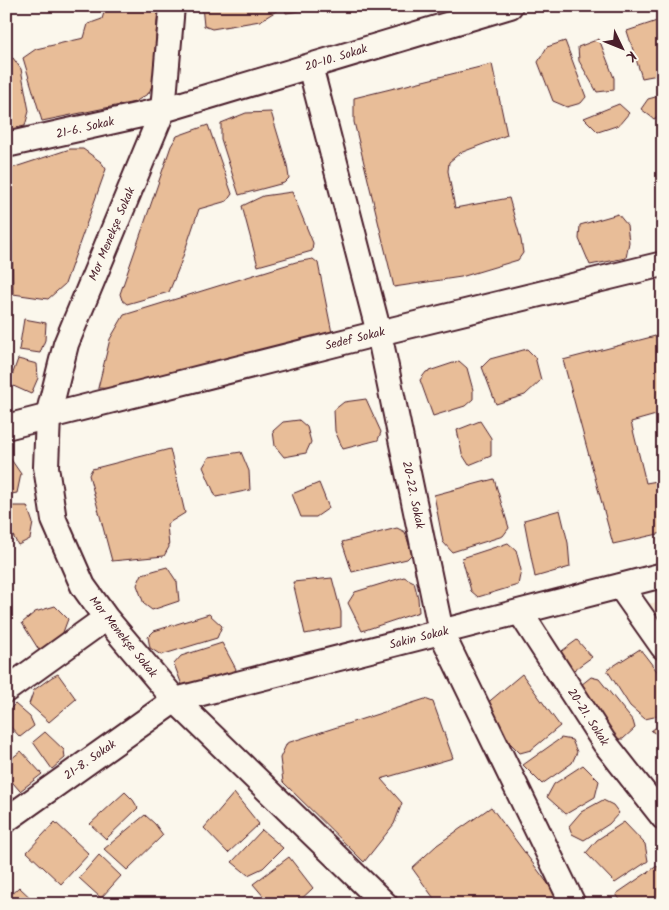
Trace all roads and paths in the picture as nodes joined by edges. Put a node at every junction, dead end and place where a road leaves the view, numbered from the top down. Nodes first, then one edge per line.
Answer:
1 (172, 6) edge
2 (510, 6) edge
3 (310, 66) junction
4 (164, 110) junction
5 (6, 145) edge
6 (663, 264) edge
7 (379, 333) junction
8 (48, 416) junction
9 (6, 427) edge
10 (663, 575) edge
11 (620, 586) junction
12 (520, 612) junction
13 (106, 618) junction
14 (442, 632) junction
15 (663, 646) edge
16 (6, 690) edge
17 (175, 700) junction
18 (663, 817) edge
19 (6, 820) edge
20 (384, 904) edge
21 (573, 904) edge

1 - 4 street, Mor Menekşe Sokak
2 - 3 street, 20-10. Sokak
3 - 4 street, 20-10. Sokak
3 - 7 street, 20-22. Sokak
4 - 5 street, 21-6. Sokak
4 - 8 street, Mor Menekşe Sokak
6 - 7 street, Sedef Sokak
7 - 8 street, Sedef Sokak
7 - 14 street, 20-22. Sokak
8 - 9 street, Sedef Sokak
8 - 13 street, Mor Menekşe Sokak
10 - 11 street, Sakin Sokak
11 - 12 street, Sakin Sokak
11 - 15 street
12 - 14 street, Sakin Sokak
12 - 18 street, 20-21. Sokak
13 - 16 street
13 - 17 street, Mor Menekşe Sokak
14 - 17 street, Sakin Sokak
14 - 21 street, 20-22. Sokak
17 - 19 street, 21-8. Sokak
17 - 20 street, Mor Menekşe Sokak

